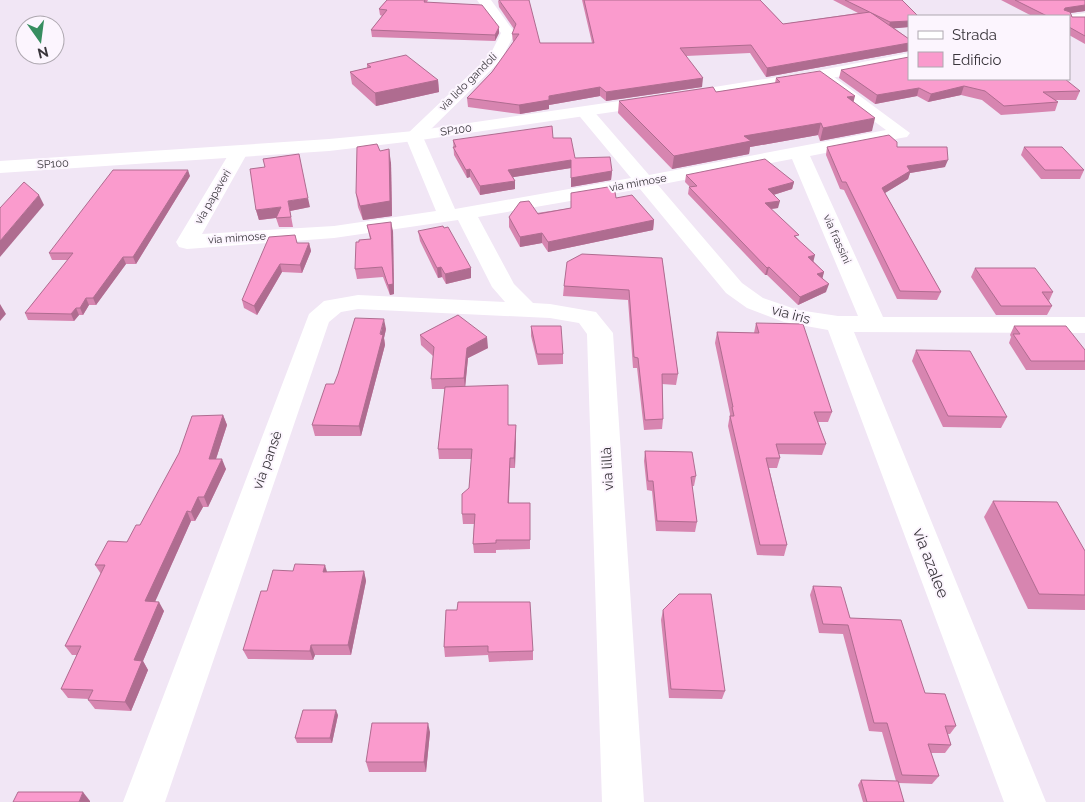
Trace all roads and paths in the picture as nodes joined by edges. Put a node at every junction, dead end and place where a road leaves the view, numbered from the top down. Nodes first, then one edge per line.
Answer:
1 (484, 0) edge
2 (1085, 16) edge
3 (1070, 18) edge
4 (908, 58) edge
5 (821, 75) junction
6 (585, 112) junction
7 (414, 136) junction
8 (239, 152) junction
9 (799, 154) junction
10 (0, 167) edge
11 (645, 182) junction
12 (457, 214) junction
13 (187, 242) joint
14 (526, 310) junction
15 (838, 324) junction
16 (874, 324) junction
17 (1085, 325) edge
18 (144, 802) edge
19 (623, 802) edge
20 (1025, 802) edge

1 - 7 street, via lido gandoli
2 - 3 street
4 - 5 street, SP100 / SP100
5 - 6 street, SP100 / SP100
5 - 9 street, via mimose
6 - 7 street, SP100 / SP100
6 - 11 street, via iris
7 - 8 street, SP100 / SP100
7 - 12 street
8 - 10 street, SP100 / SP100
8 - 13 street, via papaveri
9 - 11 street, via mimose
9 - 16 street, via frassini
11 - 12 street, via mimose
11 - 15 street, via iris
12 - 13 street, via mimose
12 - 14 street
14 - 18 street, via pansè
14 - 19 street, via lillà
15 - 16 street, via iris
15 - 20 street, via azalee
16 - 17 street, via iris

